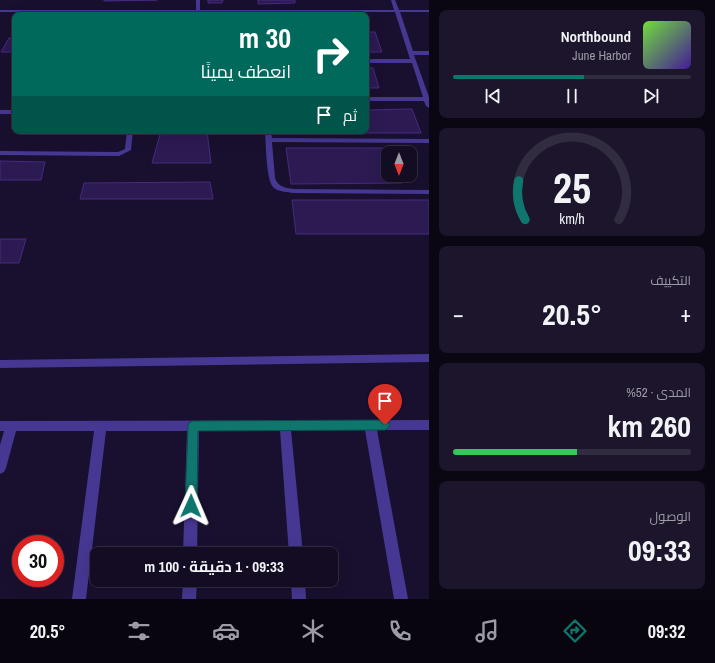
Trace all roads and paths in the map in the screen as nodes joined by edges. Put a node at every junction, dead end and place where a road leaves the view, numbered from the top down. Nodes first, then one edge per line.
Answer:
1 (198, 0) edge
2 (393, 0) edge
3 (397, 10) junction
4 (0, 11) edge
5 (198, 11) junction
6 (429, 11) edge
7 (410, 53) junction
8 (429, 53) edge
9 (369, 61) edge
10 (413, 61) junction
11 (369, 98) edge
12 (426, 99) junction
13 (429, 106) edge
14 (0, 112) edge
15 (12, 112) edge
16 (130, 134) edge
17 (268, 134) edge
18 (269, 140) junction
19 (429, 140) edge
20 (0, 153) edge
21 (429, 192) edge
22 (429, 358) edge
23 (0, 364) edge
24 (285, 425) junction
25 (370, 425) junction
26 (429, 425) edge
27 (6, 426) edge
28 (101, 426) junction
29 (193, 426) junction
30 (0, 468) edge
31 (190, 547) edge
32 (295, 547) edge
33 (190, 587) edge
34 (298, 587) edge
35 (78, 599) edge
36 (189, 599) edge
37 (299, 599) edge
38 (401, 599) edge

1 - 5 lane
2 - 3 lane
3 - 5 lane
3 - 6 lane
3 - 7 lane
4 - 5 lane
7 - 8 lane
7 - 10 lane
9 - 10 lane
10 - 12 lane
11 - 12 lane
12 - 13 lane
14 - 15 lane
16 - 20 lane
17 - 18 lane
18 - 19 lane
18 - 21 lane
22 - 23 street
24 - 25 street
24 - 29 street
24 - 32 street
25 - 26 street
25 - 38 street
27 - 28 street
27 - 30 street
28 - 29 street
28 - 35 street
29 - 31 street
33 - 36 street
34 - 37 street

